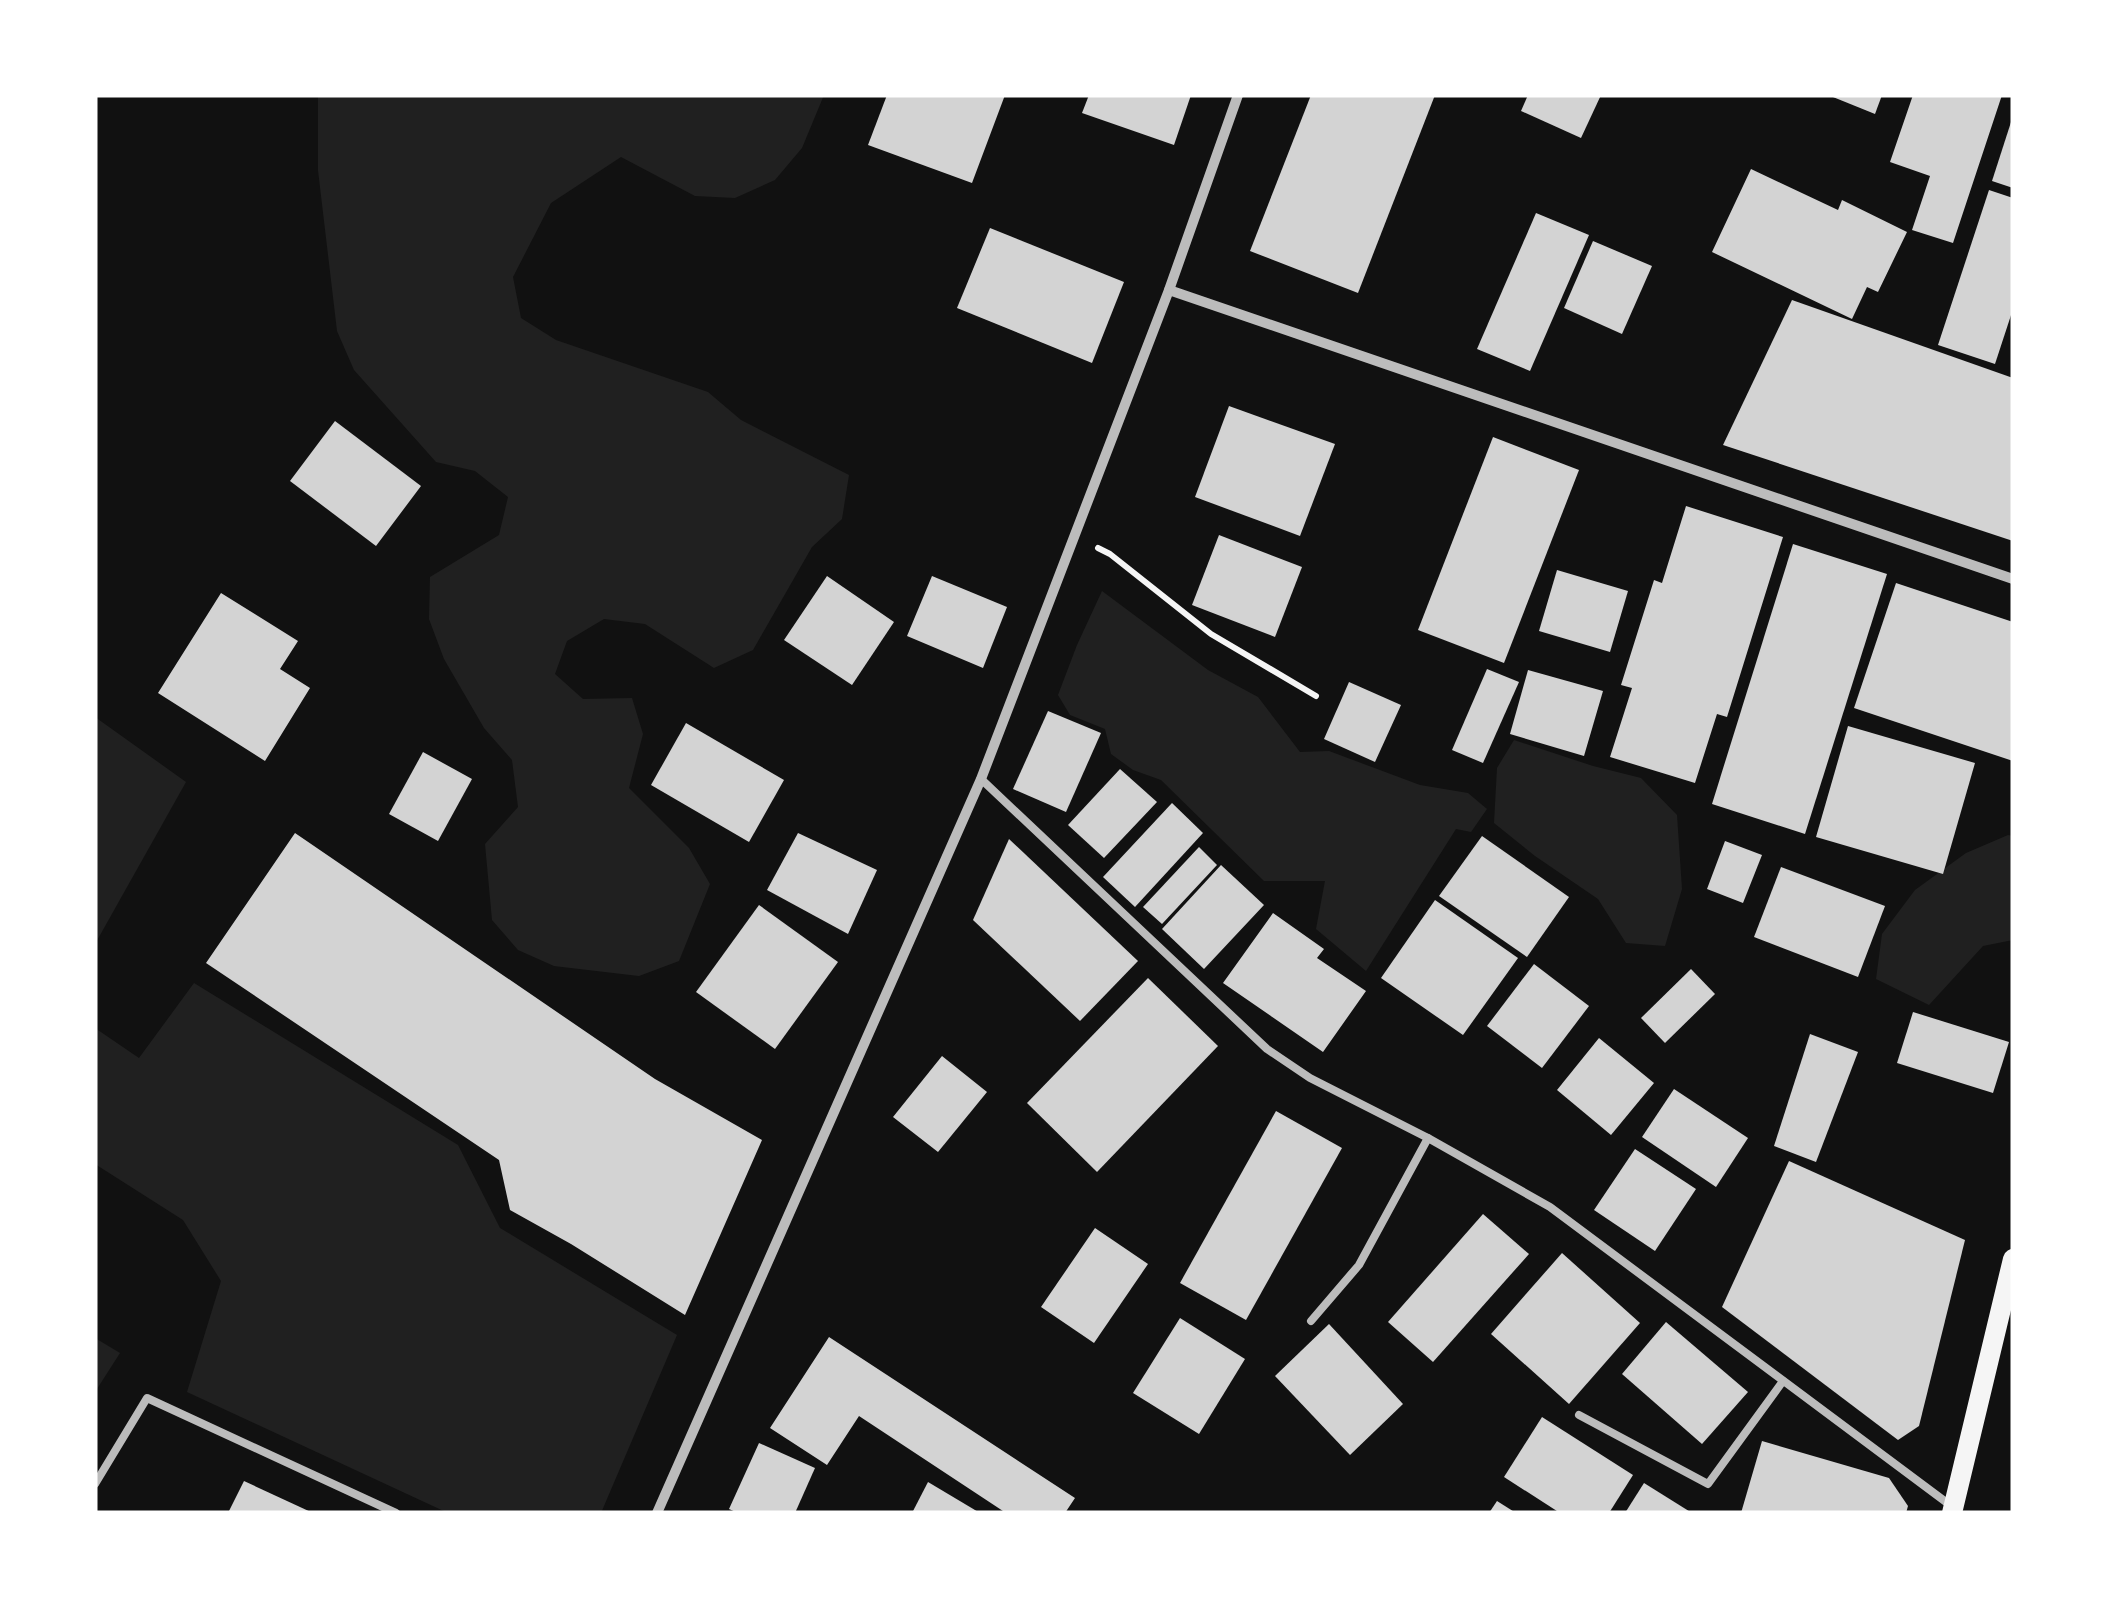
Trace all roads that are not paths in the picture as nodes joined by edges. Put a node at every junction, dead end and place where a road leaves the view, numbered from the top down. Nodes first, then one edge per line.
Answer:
1 (1238, 95) edge
2 (1169, 290) junction
3 (2013, 579) edge
4 (981, 779) junction
5 (1428, 1138) junction
6 (2013, 1258) edge
7 (1312, 1321) dead end
8 (1783, 1381) junction
9 (1579, 1415) dead end
10 (95, 1484) edge
11 (1953, 1510) edge
12 (396, 1513) edge
13 (657, 1513) edge

1 - 2 street
2 - 3 street
2 - 4 street
4 - 5 lane
4 - 13 street
5 - 7 lane
5 - 8 lane
6 - 11 main road
8 - 9 lane
8 - 11 lane
10 - 12 lane

